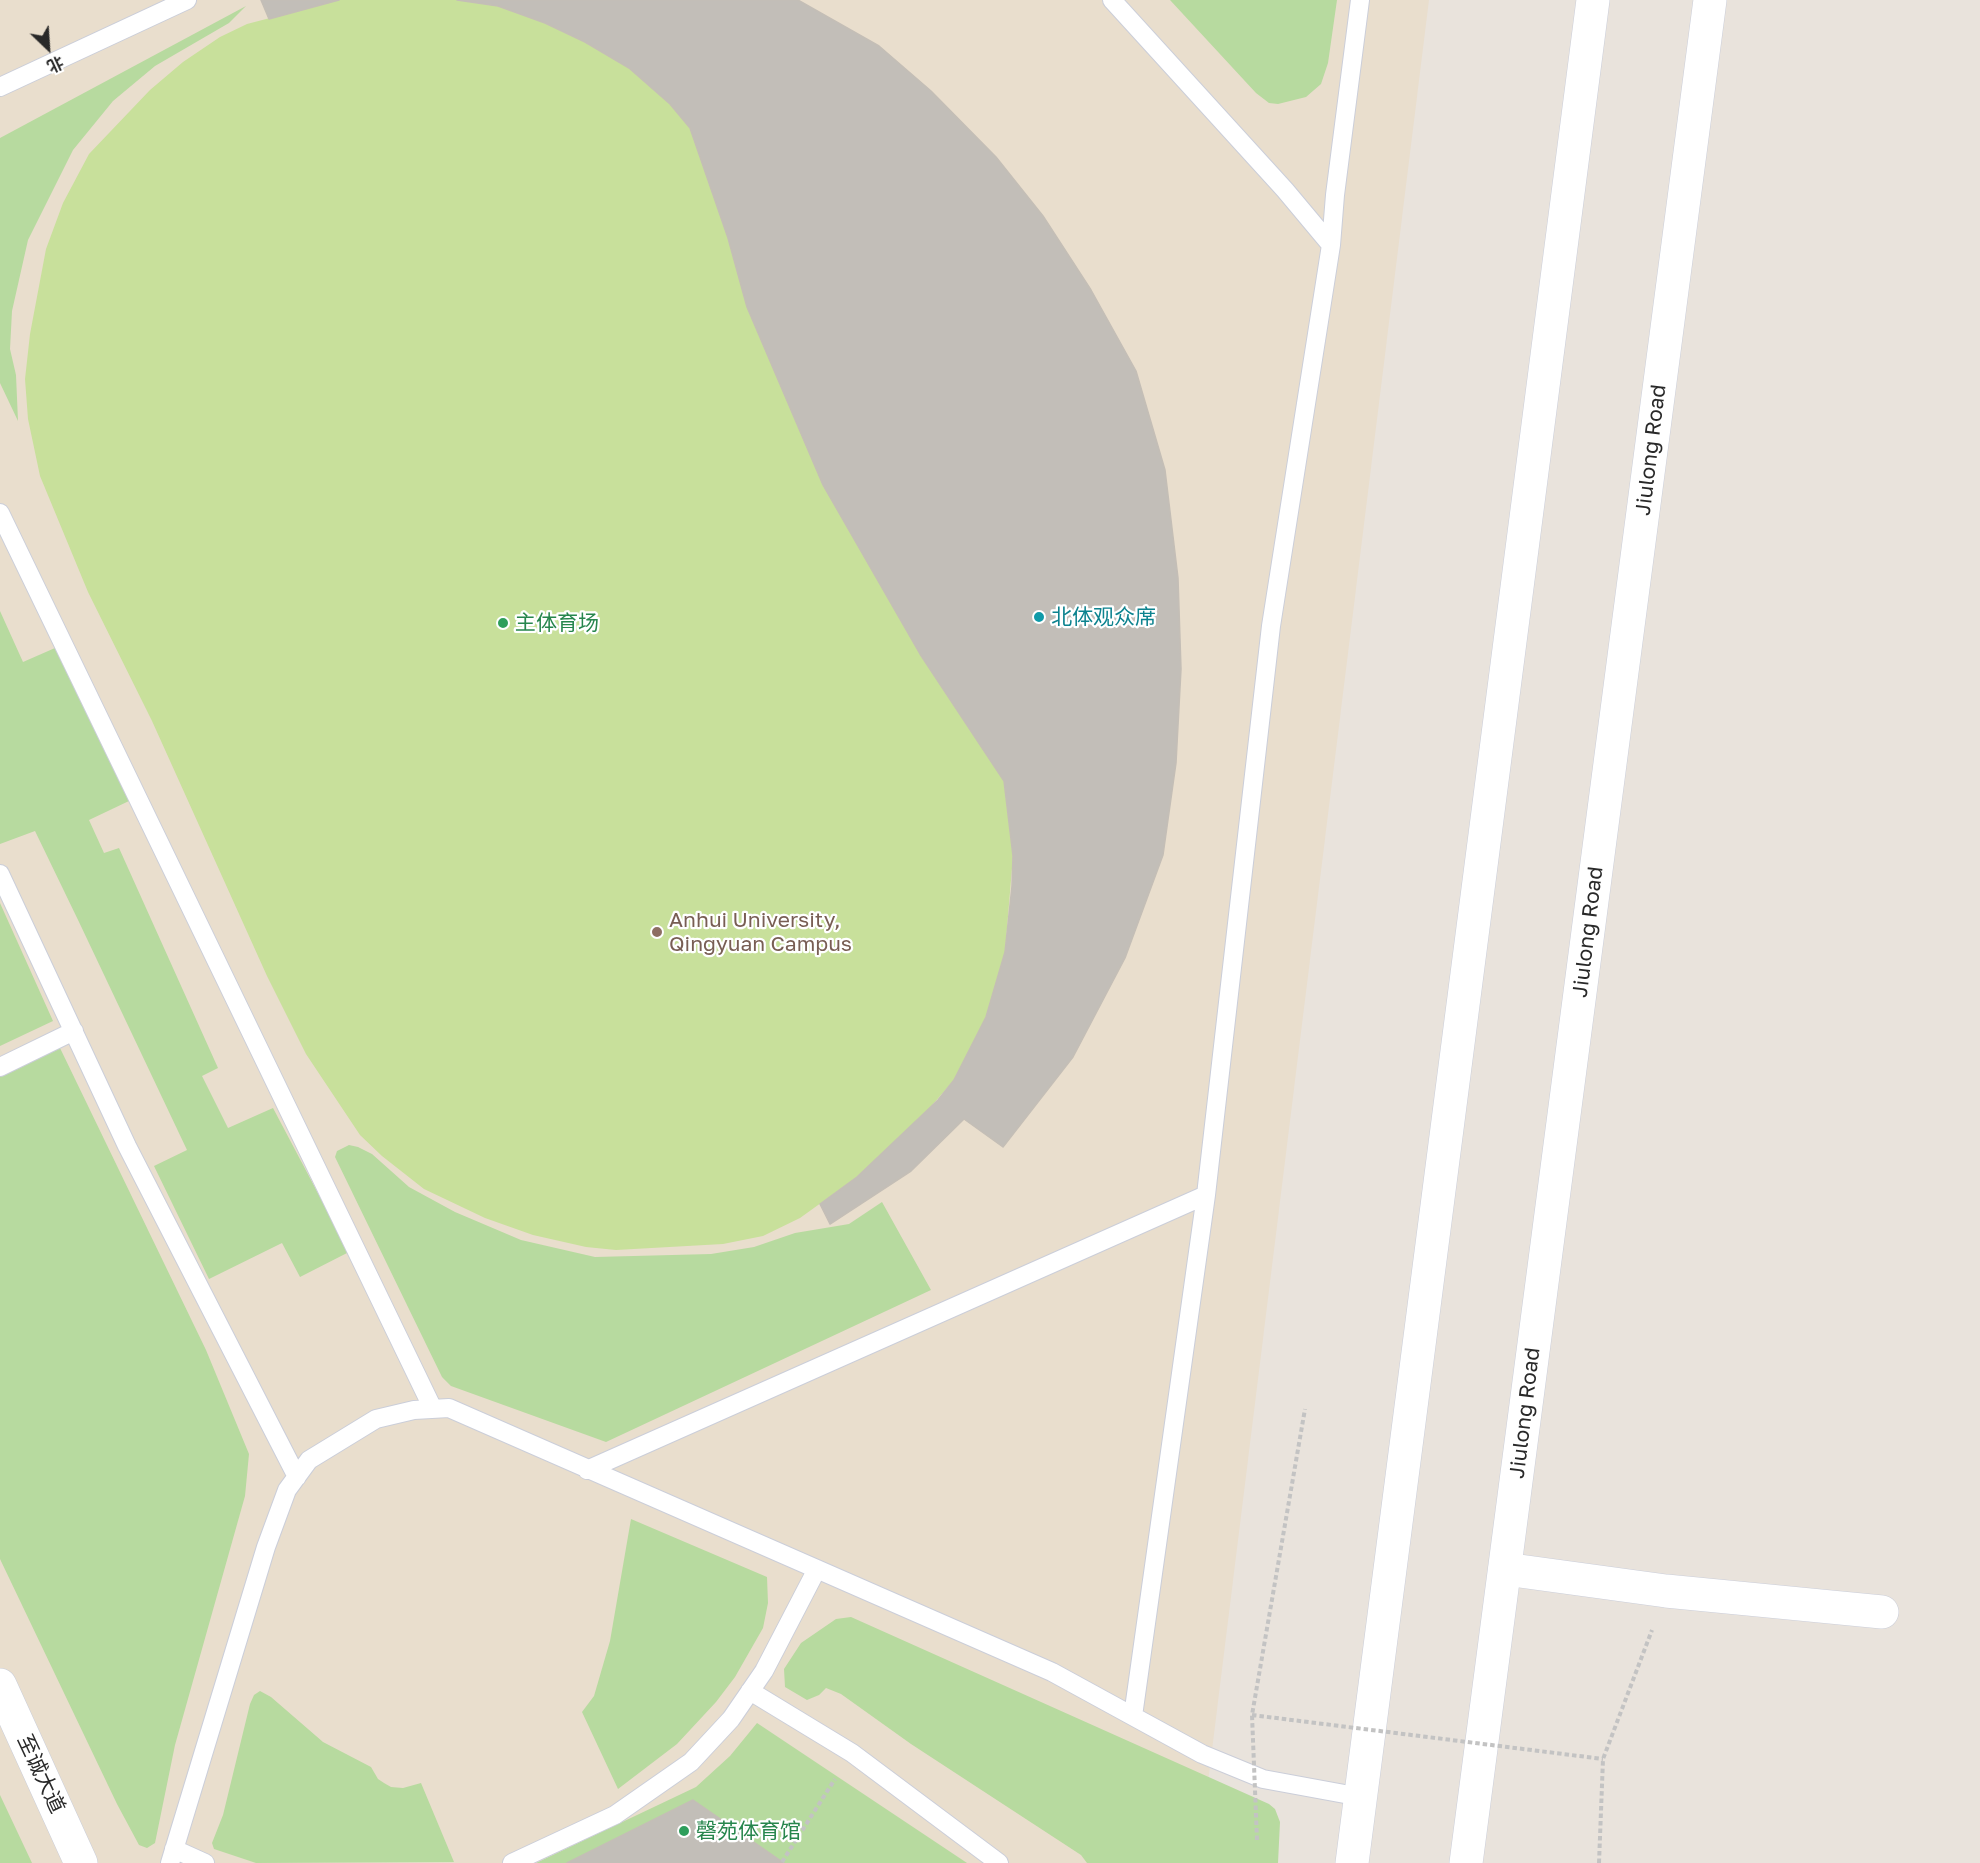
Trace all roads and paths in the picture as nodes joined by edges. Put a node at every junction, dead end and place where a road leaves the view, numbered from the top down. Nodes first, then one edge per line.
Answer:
1 (188, 0) edge
2 (1112, 0) edge
3 (1360, 0) edge
4 (1593, 0) edge
5 (1710, 0) edge
6 (0, 87) edge
7 (1331, 245) junction
8 (0, 513) edge
9 (0, 874) edge
10 (74, 1031) junction
11 (0, 1067) edge
12 (1206, 1195) junction
13 (433, 1409) junction
14 (1305, 1409) dead end
15 (587, 1470) junction
16 (297, 1477) junction
17 (817, 1569) junction
18 (1505, 1569) junction
19 (1882, 1612) dead end
20 (1652, 1629) dead end
21 (0, 1685) edge
22 (750, 1691) junction
23 (1252, 1715) junction
24 (1133, 1716) junction
25 (852, 1753) junction
26 (1603, 1759) junction
27 (1361, 1797) junction
28 (1257, 1840) dead end
29 (172, 1856) edge
30 (782, 1862) edge
31 (81, 1863) edge
32 (205, 1863) edge
33 (512, 1863) edge
34 (999, 1863) edge
35 (1352, 1863) edge
36 (1466, 1863) edge
37 (1599, 1863) edge

1 - 6 lane
2 - 7 lane
3 - 7 lane
4 - 27 main road
5 - 18 main road, Jiulong Road
7 - 12 lane
8 - 13 lane
9 - 10 lane
10 - 11 lane
10 - 16 lane
12 - 15 lane
12 - 24 lane
13 - 15 lane
13 - 16 lane
14 - 23 path, bridge
15 - 17 lane
16 - 29 lane
17 - 22 lane
17 - 24 lane
18 - 19 main road
18 - 36 main road, Jiulong Road
20 - 26 path
21 - 31 main road, 至诚大道
22 - 25 lane
22 - 33 lane
23 - 26 path, bridge
23 - 28 path, bridge
24 - 27 lane
25 - 30 path
25 - 34 lane
26 - 37 path
27 - 35 main road
29 - 32 lane

